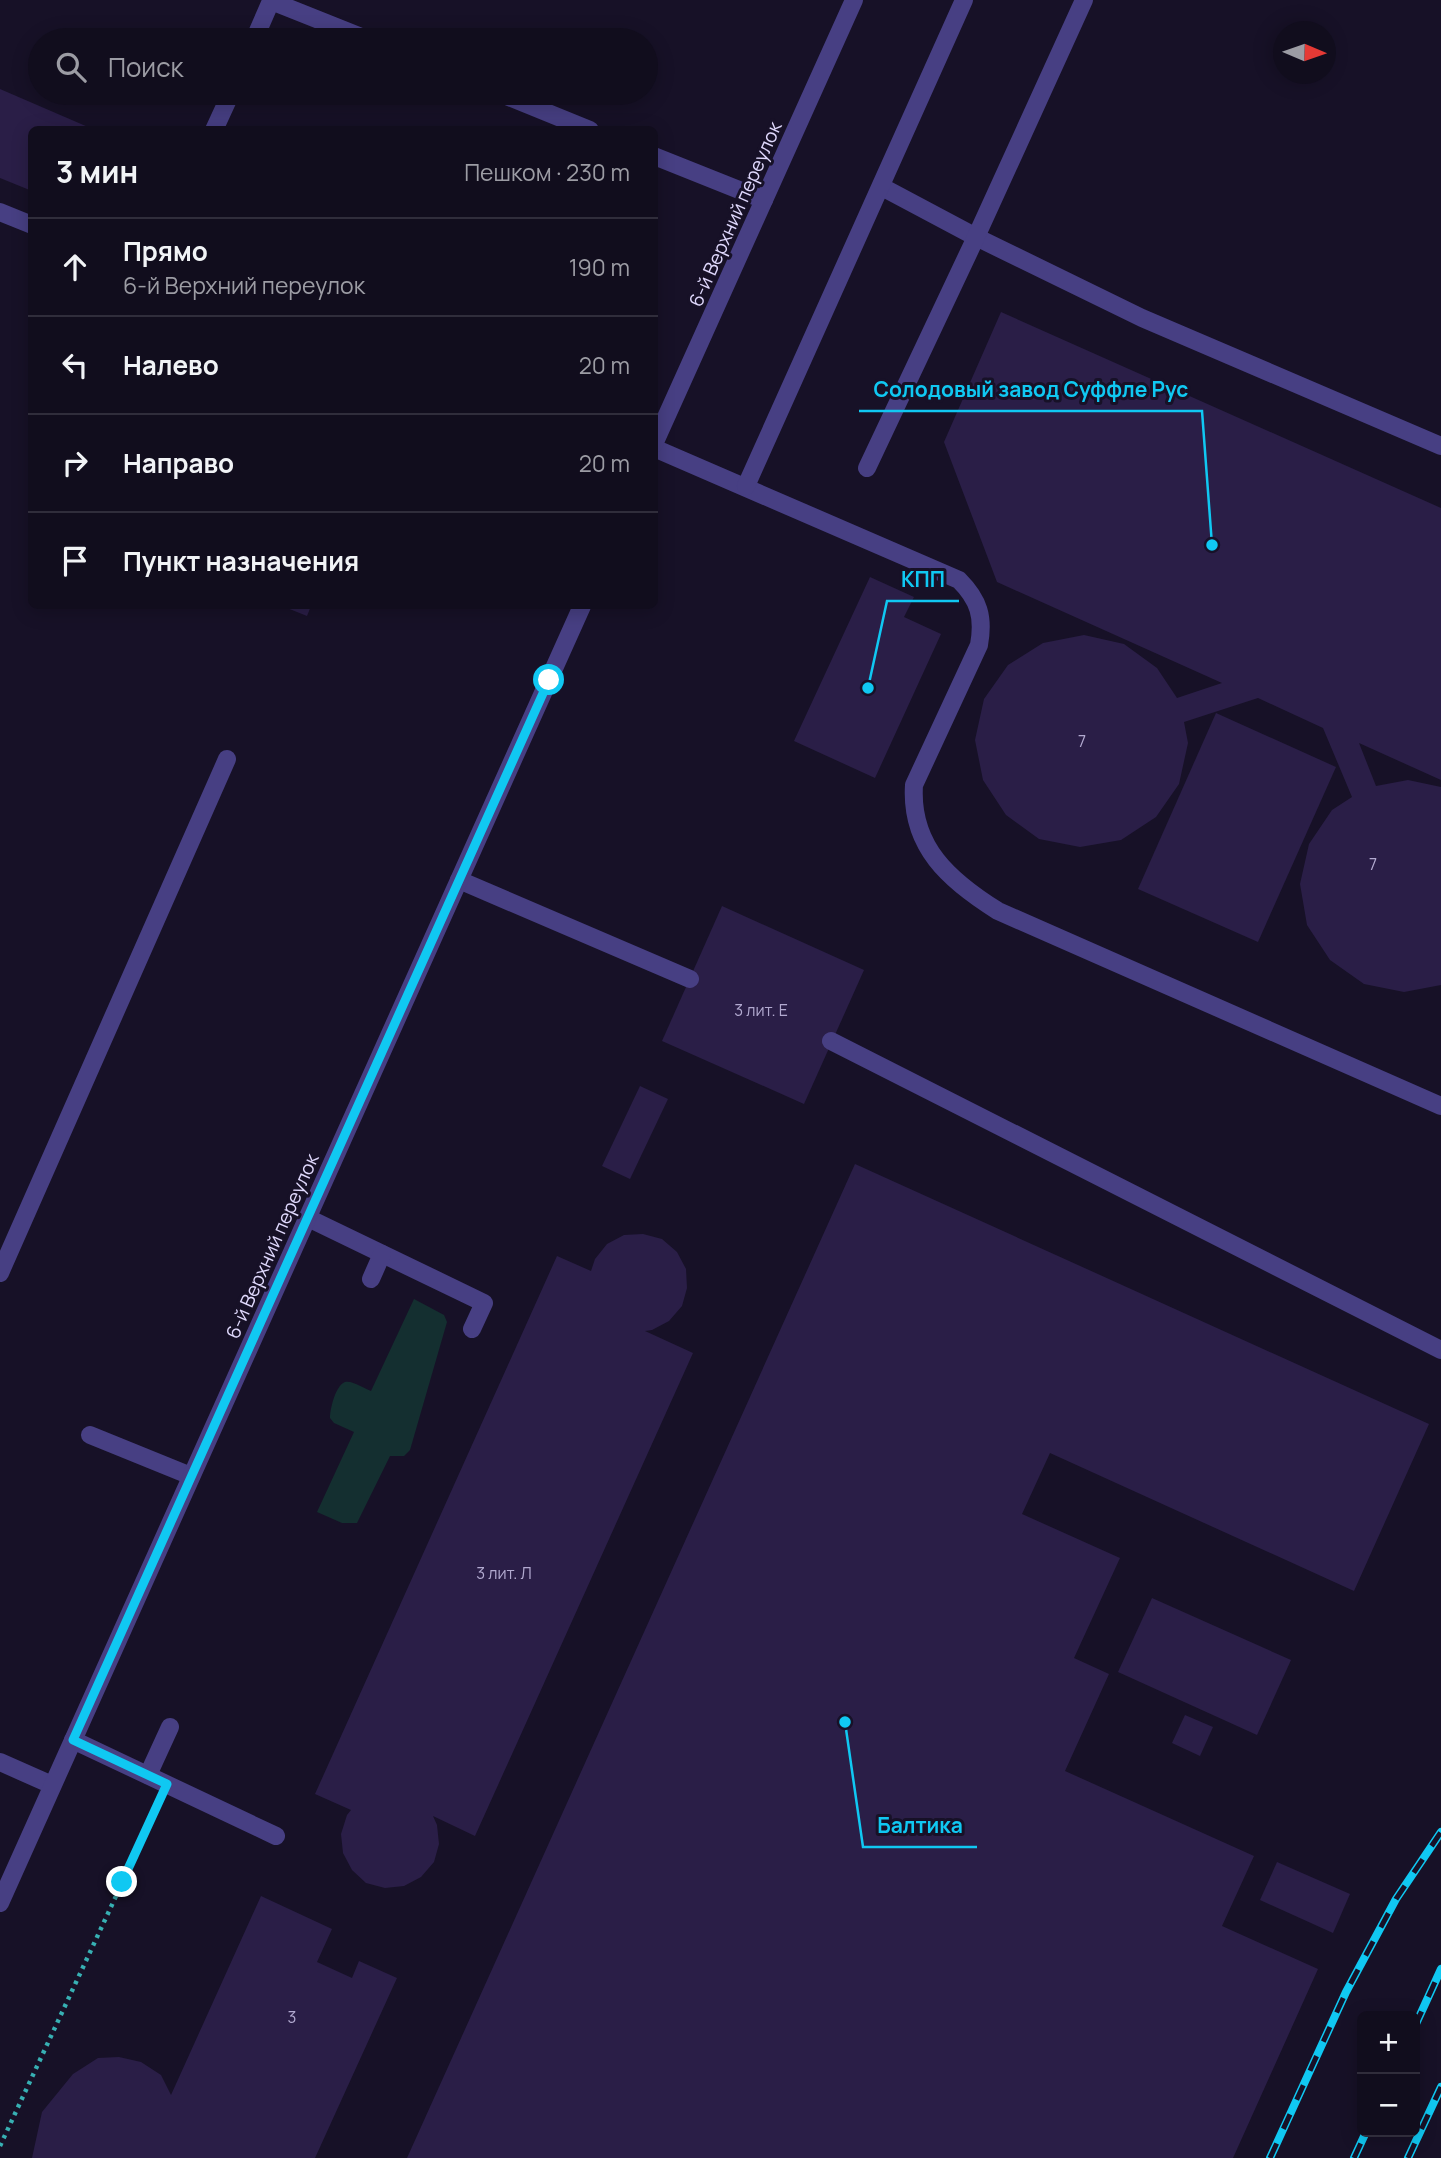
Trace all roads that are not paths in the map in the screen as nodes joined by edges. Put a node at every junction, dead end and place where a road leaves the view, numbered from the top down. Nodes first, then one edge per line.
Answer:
1 (854, 0) edge
2 (964, 0) edge
3 (1084, 0) edge
4 (259, 28) edge
5 (339, 28) edge
6 (226, 105) edge
7 (529, 105) edge
8 (217, 126) edge
9 (580, 126) edge
10 (658, 158) edge
11 (882, 187) junction
12 (764, 200) junction
13 (0, 212) edge
14 (28, 223) edge
15 (976, 237) junction
16 (658, 437) edge
17 (1441, 446) edge
18 (658, 448) edge
19 (867, 468) dead end
20 (746, 486) junction
21 (581, 609) edge
22 (227, 759) dead end
23 (459, 880) junction
24 (690, 979) dead end
25 (831, 1041) dead end
26 (1441, 1106) edge
27 (308, 1218) junction
28 (382, 1254) junction
29 (0, 1273) edge
30 (371, 1279) dead end
31 (472, 1329) dead end
32 (1441, 1350) edge
33 (90, 1435) dead end
34 (191, 1476) junction
35 (170, 1727) dead end
36 (73, 1740) junction
37 (0, 1762) edge
38 (148, 1775) junction
39 (52, 1785) junction
40 (276, 1836) dead end
41 (0, 1903) edge

1 - 12 street, 6-й Верхний переулок
2 - 11 street
3 - 15 street
4 - 5 street
6 - 8 street
7 - 9 street
10 - 12 street
11 - 15 street
11 - 20 street
12 - 16 street, 6-й Верхний переулок
13 - 14 street
15 - 17 street
15 - 19 street
18 - 20 street
20 - 26 street
21 - 23 street, 6-й Верхний переулок
22 - 29 street
23 - 24 street
23 - 27 street, 6-й Верхний переулок
25 - 32 street
27 - 28 street
27 - 34 street, 6-й Верхний переулок
28 - 30 street
28 - 31 street
33 - 34 street
34 - 36 street, 6-й Верхний переулок
35 - 38 street
36 - 38 street
36 - 39 street, 6-й Верхний переулок
37 - 39 street
38 - 40 street
39 - 41 street, 6-й Верхний переулок

